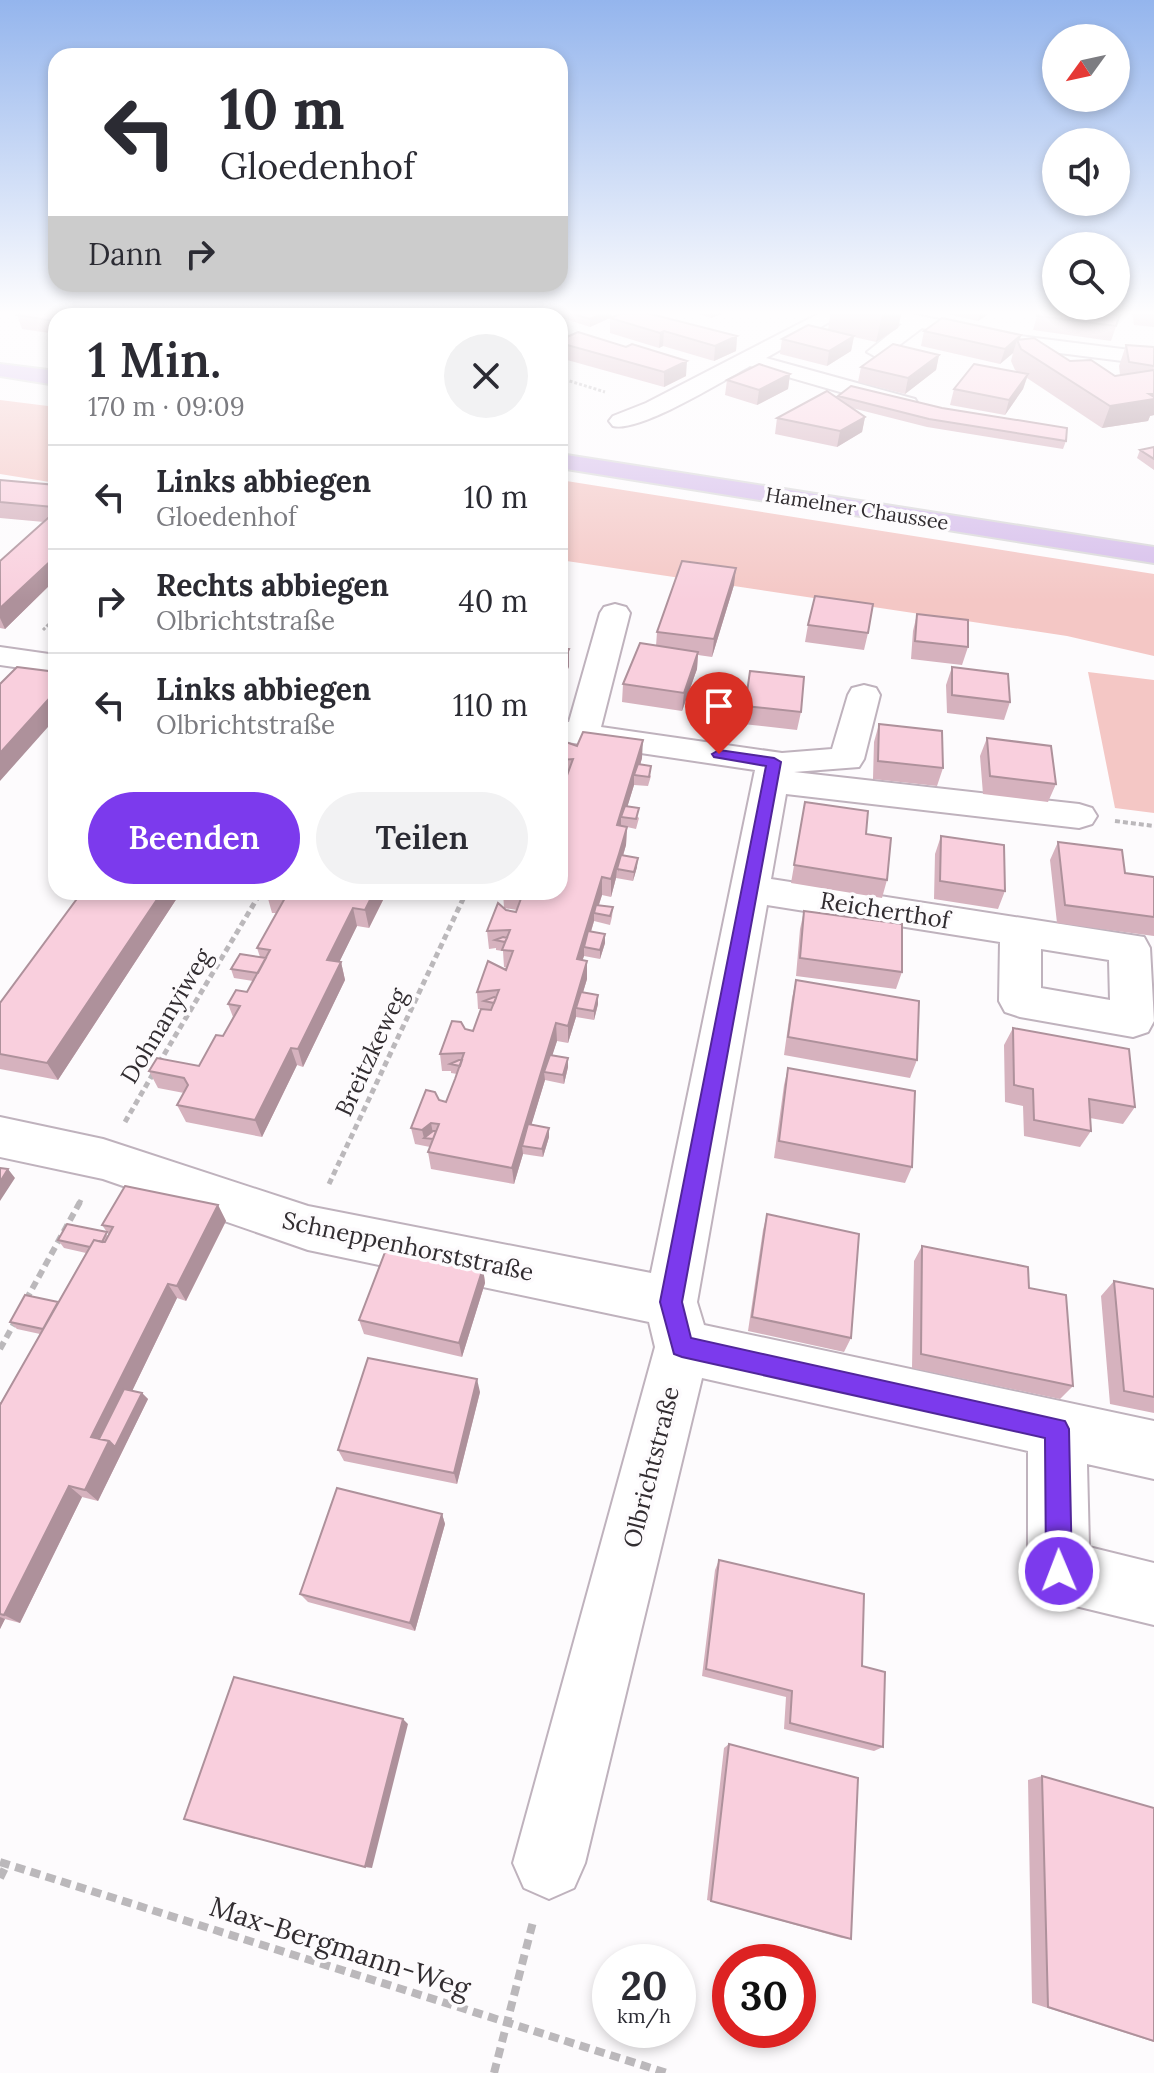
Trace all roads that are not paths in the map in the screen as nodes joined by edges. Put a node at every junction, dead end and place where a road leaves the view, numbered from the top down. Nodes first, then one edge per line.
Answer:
1 (648, 408) edge
2 (925, 408) edge
3 (930, 409) edge
4 (621, 421) dead end
5 (568, 462) edge
6 (1154, 555) edge
7 (615, 613) dead end
8 (0, 656) edge
9 (48, 663) edge
10 (864, 695) dead end
11 (571, 733) edge
12 (773, 772) junction
13 (1079, 816) dead end
14 (750, 889) junction
15 (1021, 931) dead end
16 (0, 1137) edge
17 (676, 1324) junction
18 (1057, 1429) junction
19 (1154, 1450) edge
20 (1154, 1594) edge
21 (549, 1863) road end

1 - 4 street
2 - 3 street
5 - 6 main road, Hamelner Chaussee
7 - 11 street
8 - 9 street
10 - 12 street
11 - 12 street
12 - 13 street
12 - 14 street, Olbrichtstraße
14 - 15 street, Reicherthof
14 - 17 street, Olbrichtstraße
16 - 17 street, Schneppenhorststraße
17 - 18 street, Schneppenhorststraße
17 - 21 street, Olbrichtstraße
18 - 19 street, Schneppenhorststraße
18 - 20 street

